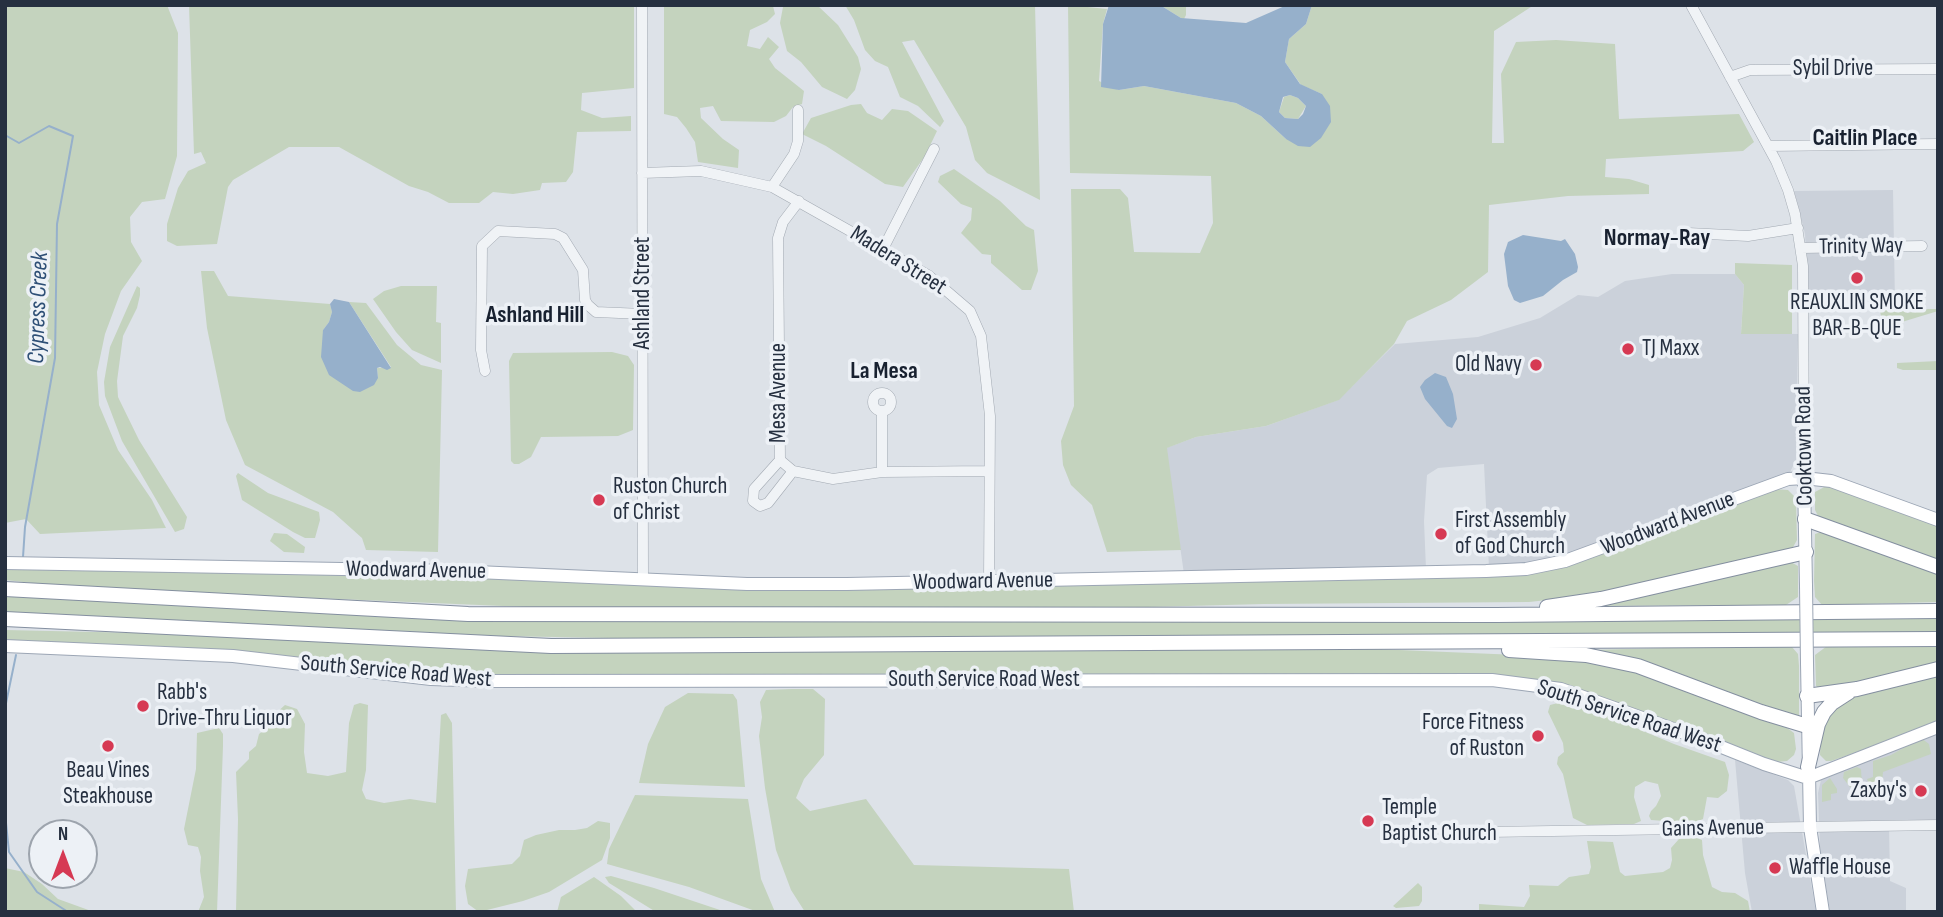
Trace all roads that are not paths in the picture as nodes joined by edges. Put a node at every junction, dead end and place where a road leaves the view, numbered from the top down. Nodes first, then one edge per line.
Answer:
1 (642, 5) edge
2 (1691, 5) edge
3 (1938, 68) edge
4 (1730, 77) junction
5 (797, 110) dead end
6 (1938, 144) edge
7 (1768, 146) junction
8 (934, 149) dead end
9 (642, 173) junction
10 (772, 187) junction
11 (799, 201) junction
12 (1798, 228) junction
13 (1688, 233) dead end
14 (1922, 246) dead end
15 (1801, 248) junction
16 (883, 249) junction
17 (643, 314) junction
18 (485, 371) dead end
19 (882, 411) dead end
20 (780, 460) junction
21 (793, 471) junction
22 (989, 471) junction
23 (882, 472) junction
24 (1804, 478) junction
25 (1805, 519) junction
26 (1938, 520) edge
27 (1806, 552) junction
28 (5, 563) edge
29 (1938, 567) edge
30 (643, 580) junction
31 (989, 582) junction
32 (5, 589) edge
33 (1938, 611) edge
34 (1496, 615) junction
35 (5, 619) edge
36 (1938, 639) edge
37 (1438, 641) junction
38 (5, 646) edge
39 (1938, 669) edge
40 (1857, 689) junction
41 (1807, 696) junction
42 (1807, 726) junction
43 (1938, 727) edge
44 (1808, 773) junction
45 (1938, 825) edge
46 (1810, 827) junction
47 (1489, 832) dead end
48 (1823, 912) edge

1 - 9 street, Ashland Street
2 - 4 street, Cooktown Road
3 - 4 street, Sybil Drive
4 - 7 street, Cooktown Road
5 - 10 street
6 - 7 street
7 - 12 street, Cooktown Road
8 - 16 street
9 - 10 street, Madera Street
9 - 17 street, Ashland Street
10 - 11 street, Madera Street
11 - 16 street, Madera Street
11 - 20 street, Mesa Avenue
12 - 13 street
12 - 15 street, Cooktown Road
14 - 15 street, Trinity Way
15 - 24 street, Cooktown Road
16 - 22 street, Madera Street
17 - 18 street
17 - 30 street, Ashland Street
19 - 23 street
20 - 21 street, Mesa Avenue
20 - 21 street
21 - 23 street, Mesa Avenue
22 - 23 street, Mesa Avenue
22 - 31 street, Madera Street
24 - 25 main road, Cooktown Road
24 - 26 main road, Woodward Avenue
24 - 31 main road, Woodward Avenue
25 - 27 main road, Cooktown Road
25 - 29 highway
27 - 34 highway
27 - 41 main road, Cooktown Road, bridge
28 - 30 main road, Woodward Avenue
30 - 31 main road, Woodward Avenue
32 - 34 highway
33 - 34 highway
35 - 37 highway
36 - 37 highway
37 - 42 highway
38 - 44 main road, South Service Road West
39 - 40 highway
40 - 41 highway
40 - 44 highway
41 - 42 main road, Cooktown Road
42 - 44 main road, Cooktown Road
43 - 44 main road
44 - 46 main road, Cooktown Road
45 - 46 street, Gains Avenue
46 - 47 street, Gains Avenue
46 - 48 main road, Cooktown Road

